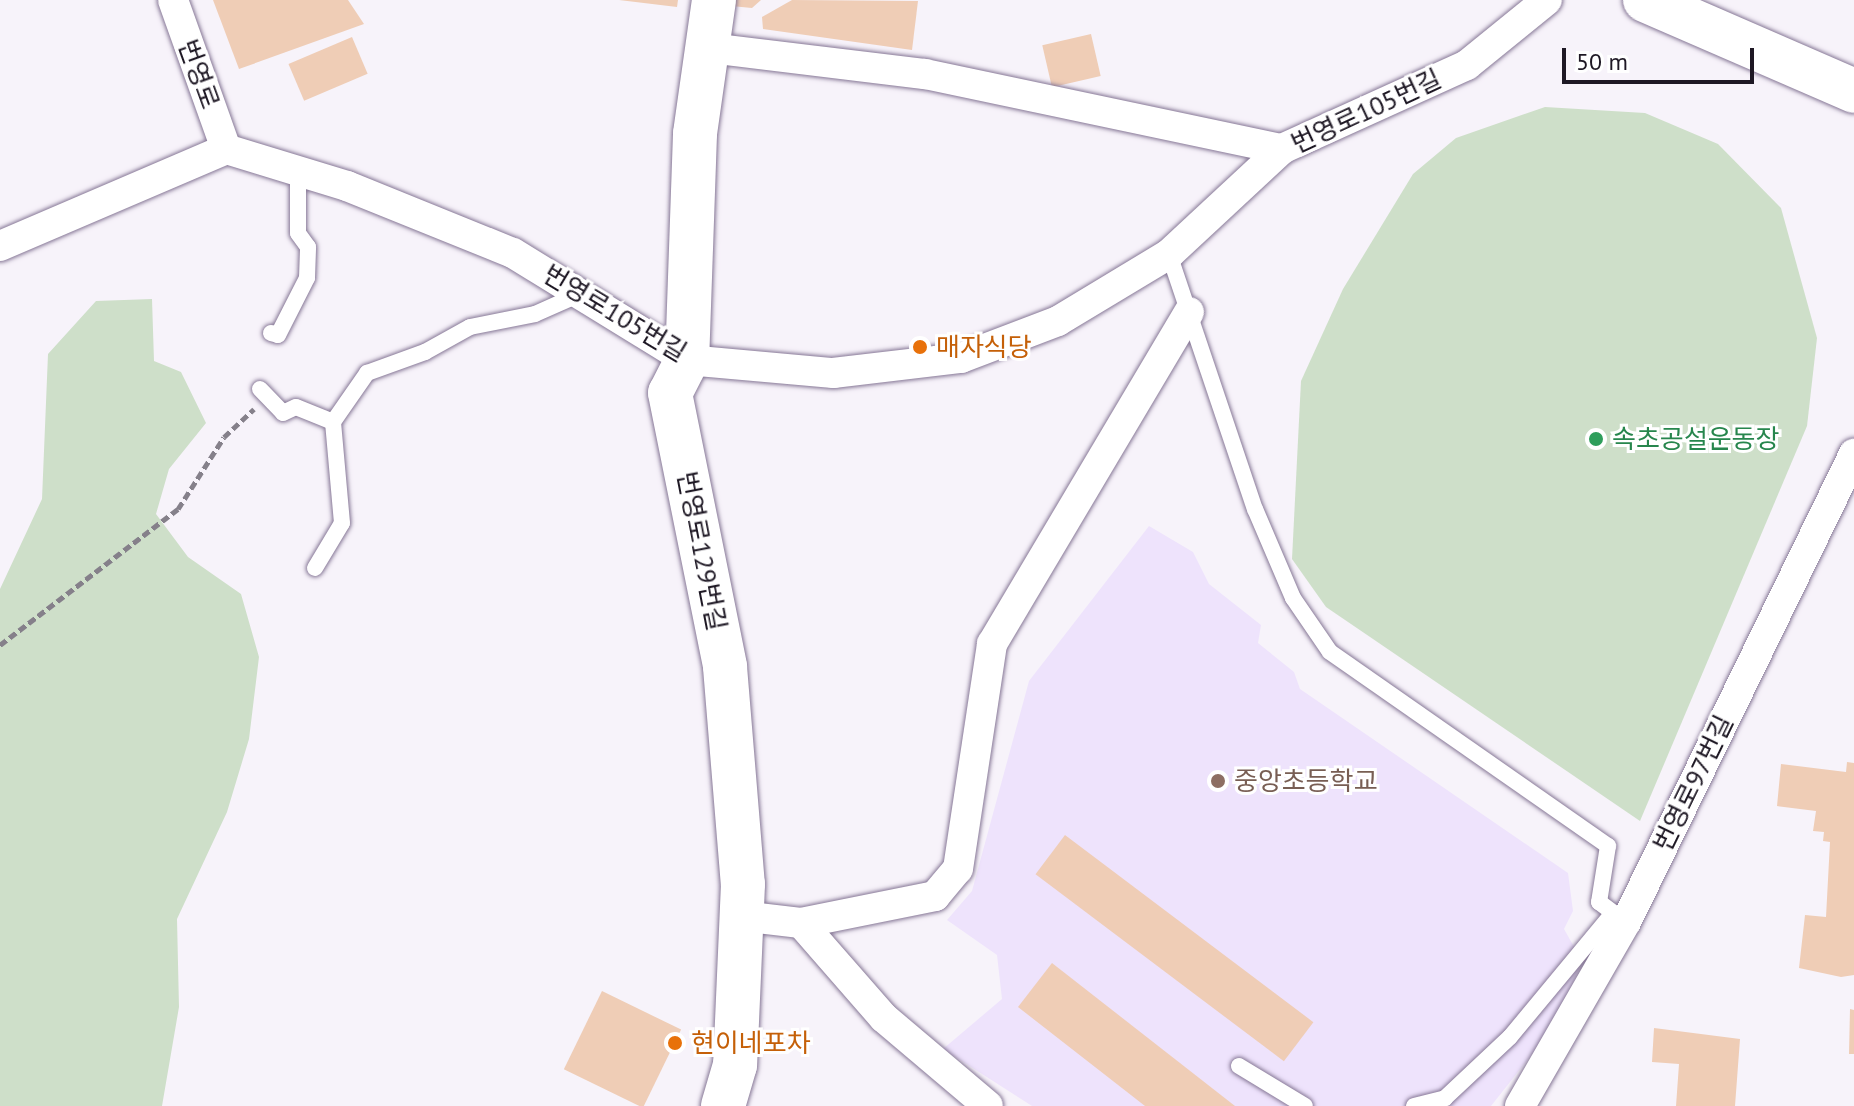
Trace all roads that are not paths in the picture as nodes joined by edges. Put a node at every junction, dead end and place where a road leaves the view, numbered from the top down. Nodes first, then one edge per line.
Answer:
1 (173, 0) edge
2 (714, 0) edge
3 (1547, 0) edge
4 (1645, 0) edge
5 (709, 48) junction
6 (1854, 91) edge
7 (226, 149) junction
8 (1282, 149) junction
9 (347, 186) junction
10 (0, 246) edge
11 (1169, 254) junction
12 (580, 294) junction
13 (1189, 312) junction
14 (271, 333) dead end
15 (687, 360) junction
16 (264, 394) road end
17 (333, 422) junction
18 (1854, 454) edge
19 (315, 568) dead end
20 (741, 916) junction
21 (1620, 918) junction
22 (801, 923) junction
23 (1239, 1066) dead end
24 (723, 1106) edge
25 (988, 1106) edge
26 (1305, 1106) edge
27 (1414, 1106) edge
28 (1520, 1106) edge

1 - 7 street, 번영로
2 - 5 street, 번영로129번길
3 - 8 street, 번영로105번길
4 - 6 street
5 - 8 street
5 - 15 street, 번영로129번길
7 - 9 street, 번영로105번길
7 - 10 street
8 - 11 street, 번영로105번길
9 - 12 street, 번영로105번길
9 - 14 lane
11 - 13 lane
11 - 15 street, 번영로105번길
12 - 15 street, 번영로105번길
12 - 17 lane
13 - 21 lane
13 - 22 street
15 - 20 street, 번영로129번길
16 - 17 lane
17 - 19 lane
18 - 21 street, 번영로97번길
20 - 22 street
20 - 24 street, 번영로129번길
21 - 27 lane
21 - 28 street, 번영로97번길
22 - 25 street
23 - 26 lane

